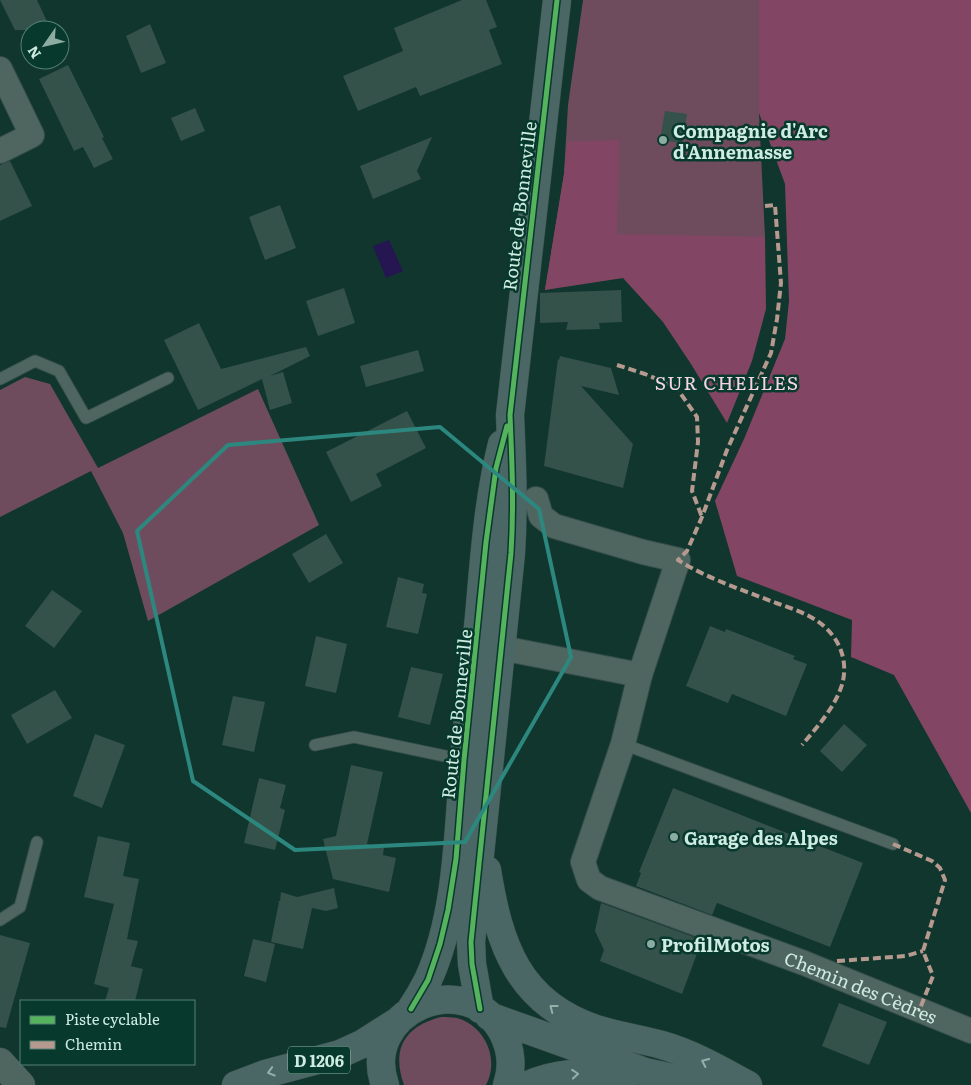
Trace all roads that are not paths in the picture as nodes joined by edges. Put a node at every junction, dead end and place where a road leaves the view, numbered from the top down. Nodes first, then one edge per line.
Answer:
1 (557, 0) edge
2 (0, 69) edge
3 (0, 151) edge
4 (168, 378) dead end
5 (0, 379) edge
6 (510, 415) junction
7 (536, 499) dead end
8 (502, 648) junction
9 (640, 675) junction
10 (622, 744) junction
11 (315, 745) dead end
12 (464, 760) junction
13 (481, 839) junction
14 (38, 842) dead end
15 (893, 844) dead end
16 (0, 920) edge
17 (485, 1012) junction
18 (404, 1016) junction
19 (971, 1031) edge
20 (0, 1062) edge
21 (0, 1066) edge
22 (645, 1072) junction
23 (10, 1085) edge
24 (21, 1085) edge
25 (236, 1085) edge
26 (385, 1085) edge
27 (507, 1085) edge
28 (528, 1085) edge
29 (704, 1085) edge
30 (748, 1085) edge

1 - 6 main road, Route de Bonneville
2 - 3 street
4 - 5 lane
6 - 8 main road, Route de Bonneville
6 - 12 main road, Route de Bonneville
7 - 9 street, Chemin des Cèdres
8 - 9 street
8 - 13 main road, Route de Bonneville
9 - 10 street, Chemin des Cèdres
10 - 15 lane
10 - 19 street, Chemin des Cèdres
11 - 12 lane
12 - 18 main road, Route de Bonneville
13 - 17 main road, Route de Bonneville
30 -> 13 main road
14 - 16 lane
17 - 18 main road
17 - 22 main road
17 - 27 main road
18 -> 25 main road, D 1206
18 - 26 main road, Route de Bonneville
20 - 24 street
21 - 23 street
28 -> 22 main road
22 - 29 main road

